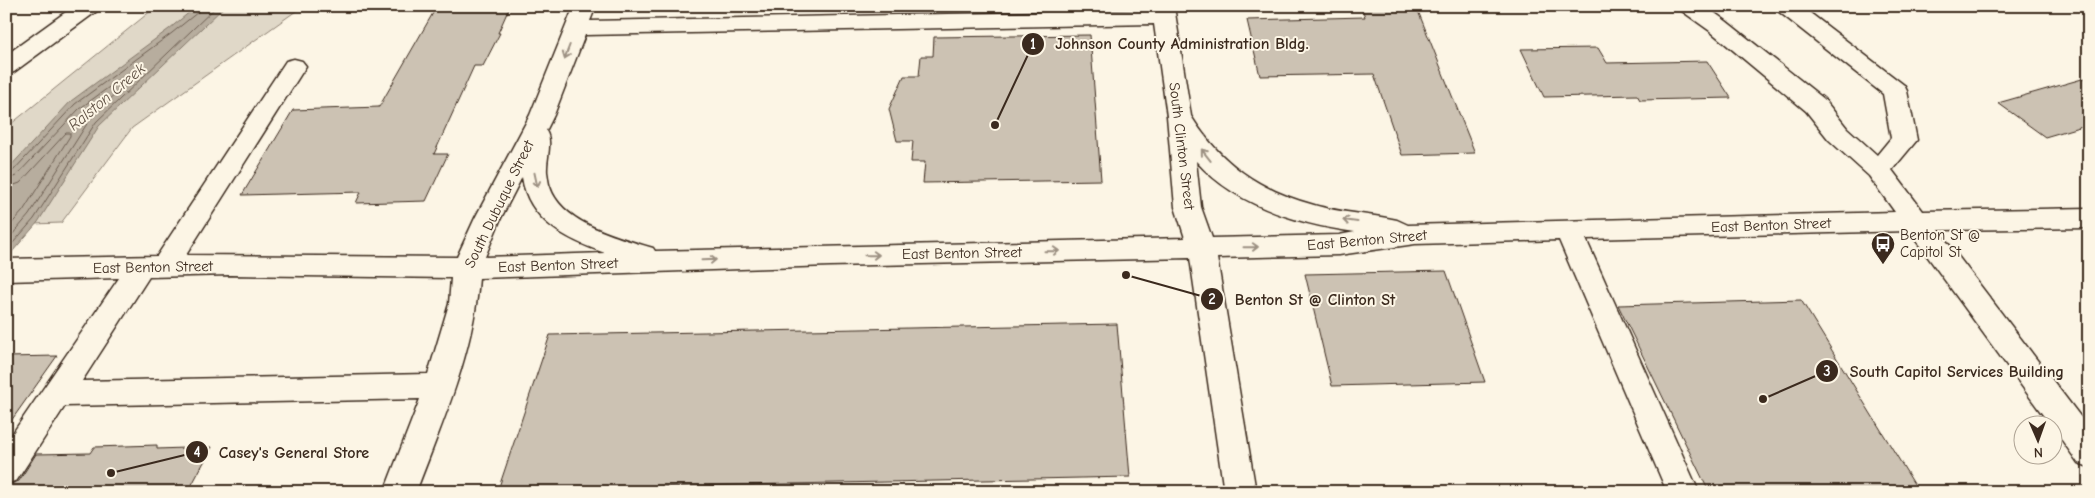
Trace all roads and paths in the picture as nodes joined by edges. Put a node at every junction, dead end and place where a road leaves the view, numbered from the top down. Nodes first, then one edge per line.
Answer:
1 (89, 6) edge
2 (585, 6) edge
3 (1690, 6) edge
4 (1786, 6) edge
5 (1164, 12) edge
6 (576, 28) junction
7 (10, 61) edge
8 (294, 66) dead end
9 (542, 115) junction
10 (1179, 116) junction
11 (1878, 170) junction
12 (2089, 218) edge
13 (1918, 220) junction
14 (1569, 231) junction
15 (1415, 234) junction
16 (1202, 248) junction
17 (661, 261) junction
18 (153, 266) junction
19 (466, 268) junction
20 (6, 270) edge
21 (440, 386) junction
22 (56, 394) junction
23 (2089, 453) edge
24 (6, 470) edge
25 (400, 492) edge
26 (1240, 492) edge
27 (1683, 492) edge

1 - 7 street
2 - 6 street, South Dubuque Street
3 - 11 street
4 - 11 street
5 - 6 street
5 - 10 street, South Clinton Street
6 -> 9 street, South Dubuque Street
8 - 18 street
9 -> 17 street
9 - 19 street, South Dubuque Street
15 -> 10 street
10 - 16 street, South Clinton Street
11 - 13 street
12 - 13 street, East Benton Street
13 - 14 street, East Benton Street
13 - 23 street
14 - 15 street, East Benton Street
14 - 27 street
16 -> 15 street, East Benton Street
17 -> 16 street, East Benton Street
16 - 26 street, South Clinton Street
17 - 19 street, East Benton Street
18 - 19 street, East Benton Street
18 - 20 street, East Benton Street
18 - 22 street
19 - 21 street, South Dubuque Street
21 - 22 street
21 - 25 street, South Dubuque Street
22 - 24 street

